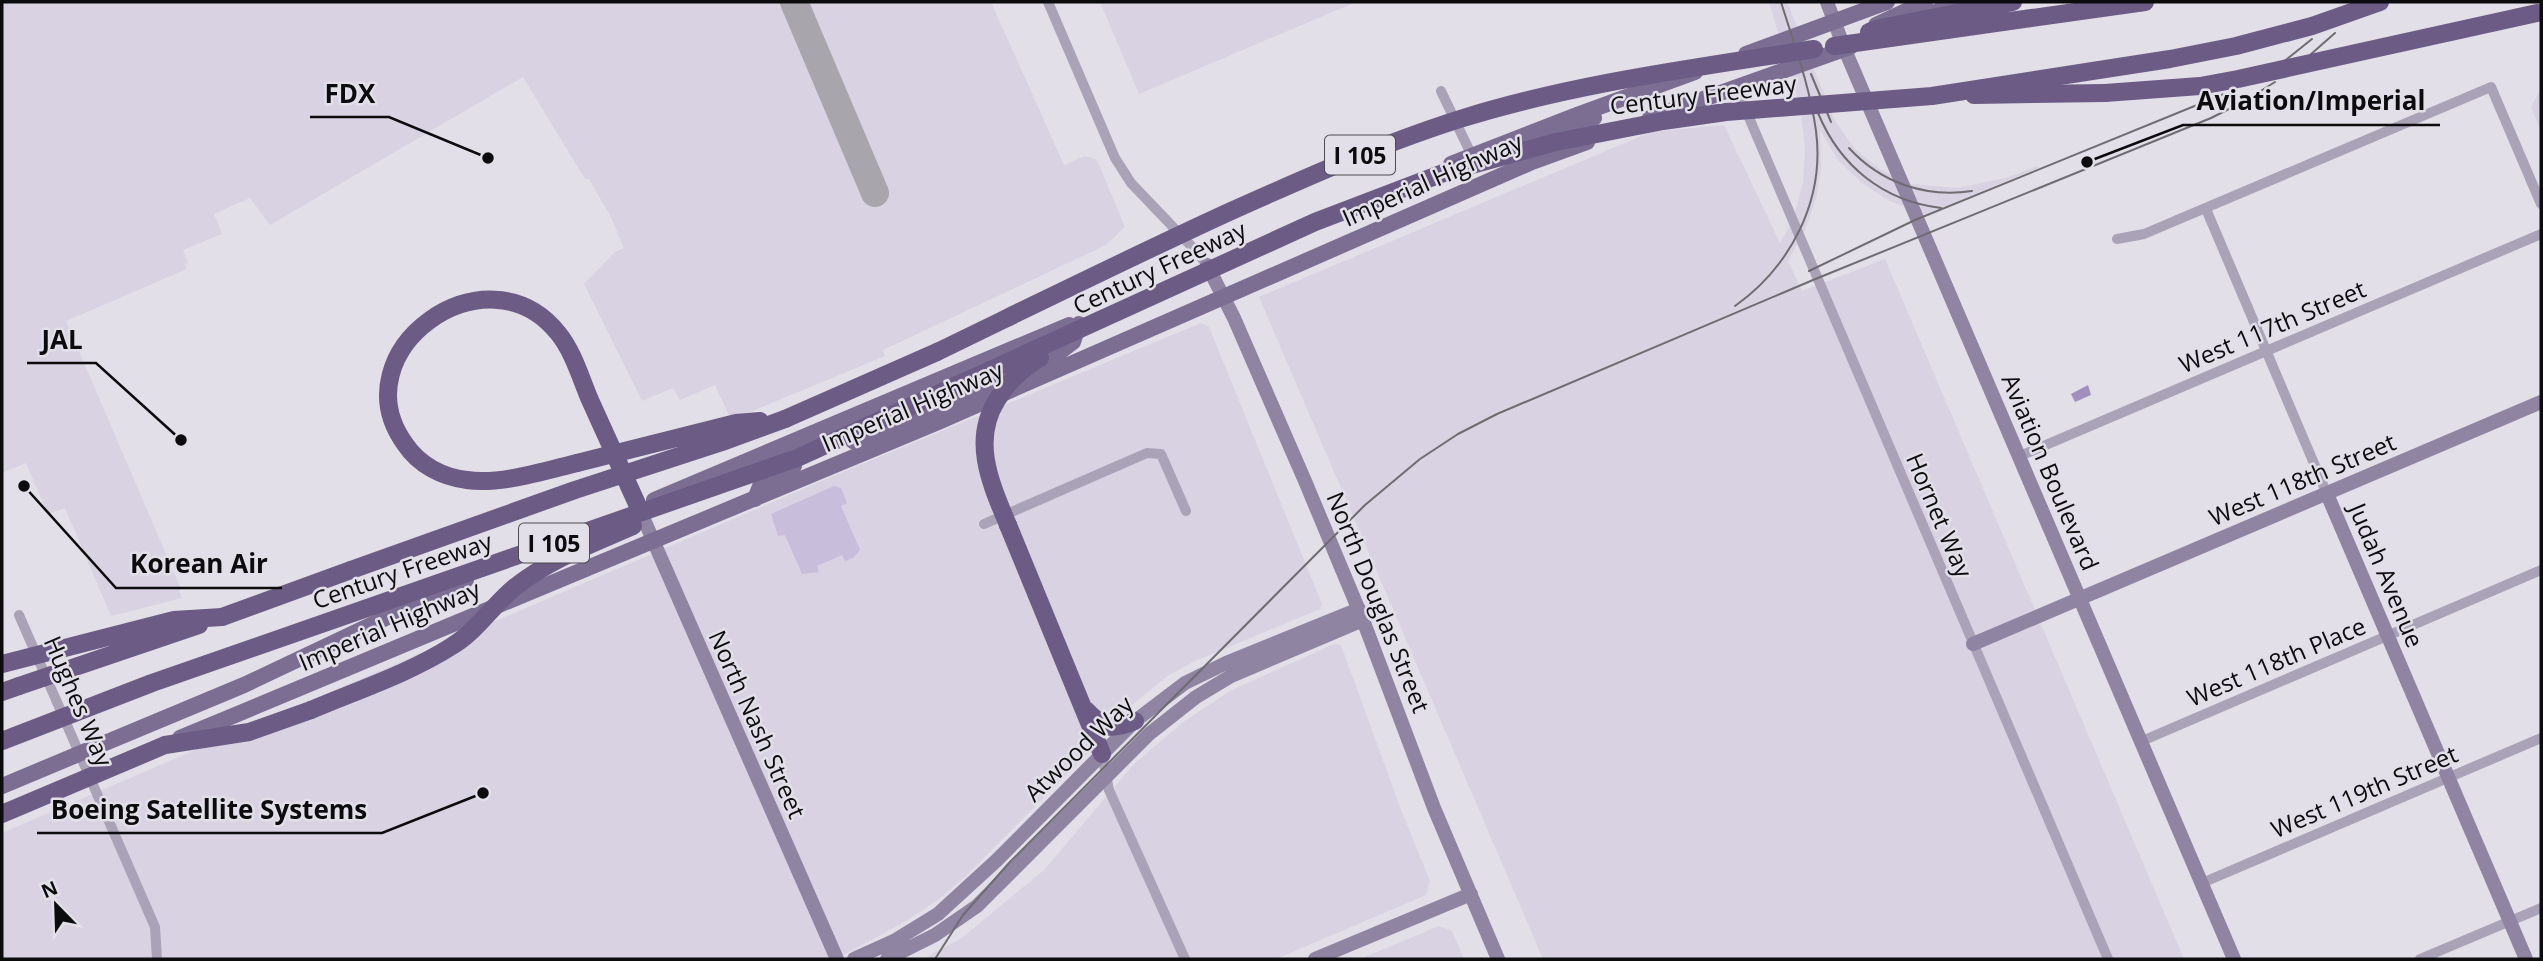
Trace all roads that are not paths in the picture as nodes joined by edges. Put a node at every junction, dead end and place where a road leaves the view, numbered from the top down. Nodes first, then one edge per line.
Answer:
1 (1048, 2) edge
2 (1827, 2) edge
3 (1887, 2) edge
4 (1925, 2) edge
5 (1957, 2) edge
6 (2013, 2) edge
7 (2145, 2) edge
8 (2380, 2) edge
9 (2540, 12) edge
10 (1836, 22) junction
11 (1839, 48) junction
12 (1736, 87) junction
13 (1441, 91) dead end
14 (1632, 95) junction
15 (1932, 96) junction
16 (1472, 156) junction
17 (1479, 185) junction
18 (2541, 204) edge
19 (2206, 209) junction
20 (2541, 234) edge
21 (2117, 239) dead end
22 (1207, 265) junction
23 (1224, 297) junction
24 (1089, 321) junction
25 (2267, 352) junction
26 (923, 388) junction
27 (2541, 402) edge
28 (935, 415) junction
29 (785, 419) junction
30 (2020, 456) junction
31 (797, 458) junction
32 (2327, 494) junction
33 (638, 506) junction
34 (1186, 511) dead end
35 (984, 524) dead end
36 (654, 540) junction
37 (2541, 570) edge
38 (2080, 598) junction
39 (1361, 614) junction
40 (19, 615) dead end
41 (222, 617) junction
42 (2388, 636) junction
43 (1973, 644) junction
44 (2, 664) edge
45 (2, 692) edge
46 (1083, 707) junction
47 (1135, 722) junction
48 (2541, 738) edge
49 (2, 741) edge
50 (2142, 741) junction
51 (165, 745) junction
52 (79, 753) junction
53 (1102, 754) junction
54 (89, 776) junction
55 (1107, 777) junction
56 (2449, 778) junction
57 (2, 786) edge
58 (2, 814) edge
59 (2202, 883) junction
60 (1471, 894) junction
61 (2541, 908) edge
62 (2510, 921) junction
63 (1334, 955) edge
64 (157, 959) edge
65 (837, 959) edge
66 (853, 959) edge
67 (887, 959) edge
68 (1185, 959) edge
69 (1315, 959) edge
70 (1498, 959) edge
71 (2108, 959) edge
72 (2234, 959) edge
73 (2420, 959) edge
74 (2526, 959) edge

1 - 22 street
2 - 10 street, Aviation Boulevard
3 - 10 main road, Imperial Highway
4 - 11 main road
5 - 11 main road, Imperial Highway
6 - 11 highway, bridge
7 - 11 highway, Century Freeway / I 105, bridge
8 - 15 highway, Century Freeway / I 105, bridge
9 - 15 highway, bridge
10 - 11 street, Aviation Boulevard
10 - 14 main road, Imperial Highway
11 - 12 main road, Imperial Highway
11 - 29 highway, Century Freeway / I 105, bridge
11 - 30 street, Aviation Boulevard
12 - 17 main road, Imperial Highway
12 - 43 street, Hornet Way
13 - 16 street
14 - 16 main road, Imperial Highway
14 - 17 main road
15 - 24 highway, Century Freeway / I 105, bridge
16 - 22 main road, Imperial Highway
17 - 23 main road, Imperial Highway
18 - 19 street
19 - 21 street
19 - 25 street, Judah Avenue
20 - 25 street, West 117th Street
22 - 23 street, North Douglas Street
22 - 24 main road, Imperial Highway
23 - 28 main road, Imperial Highway
23 - 39 street, North Douglas Street
24 - 26 main road, Imperial Highway
24 - 28 main road
24 - 31 highway, Century Freeway / I 105, bridge
24 - 46 highway, bridge
25 - 30 street, West 117th Street
25 - 32 street, Judah Avenue
26 - 28 street
26 - 33 main road, Imperial Highway
27 - 32 street, West 118th Street
28 - 36 main road, Imperial Highway
29 - 33 highway, bridge
29 - 41 highway, Century Freeway / I 105, bridge
30 - 38 street, Aviation Boulevard
31 - 49 highway, Century Freeway / I 105, bridge
31 - 51 highway, bridge
32 - 38 street, West 118th Street
32 - 42 street, Judah Avenue
33 - 36 street, North Nash Street
33 - 52 main road, Imperial Highway
34 - 35 street
36 - 51 main road, Imperial Highway
36 - 65 street, North Nash Street
37 - 42 street, West 118th Place
38 - 43 street, West 118th Street
38 - 50 street, Aviation Boulevard
39 - 47 street, Atwood Way
39 - 55 street, Atwood Way
39 - 60 street, North Douglas Street
40 - 52 street, Hughes Way
41 - 44 highway, bridge
41 - 45 highway, Century Freeway / I 105, bridge
42 - 50 street, West 118th Place
42 - 56 street, Judah Avenue
43 - 71 street, Hornet Way
46 - 47 highway
46 - 53 highway
47 - 53 street, Atwood Way
48 - 56 street, West 119th Street
50 - 59 street, Aviation Boulevard
51 - 54 highway, Imperial Highway
52 - 54 street, Hughes Way
52 - 57 main road, Imperial Highway
53 - 55 street
53 - 66 street, Atwood Way
54 - 58 highway, Imperial Highway
54 - 64 street, Hughes Way
55 - 67 street, Atwood Way
55 - 68 street
56 - 59 street, West 119th Street
56 - 62 street, Judah Avenue
59 - 72 street, Aviation Boulevard
60 - 63 street
60 - 70 street, North Douglas Street
61 - 62 street
62 - 73 street
62 - 74 street, Judah Avenue
63 - 69 street

